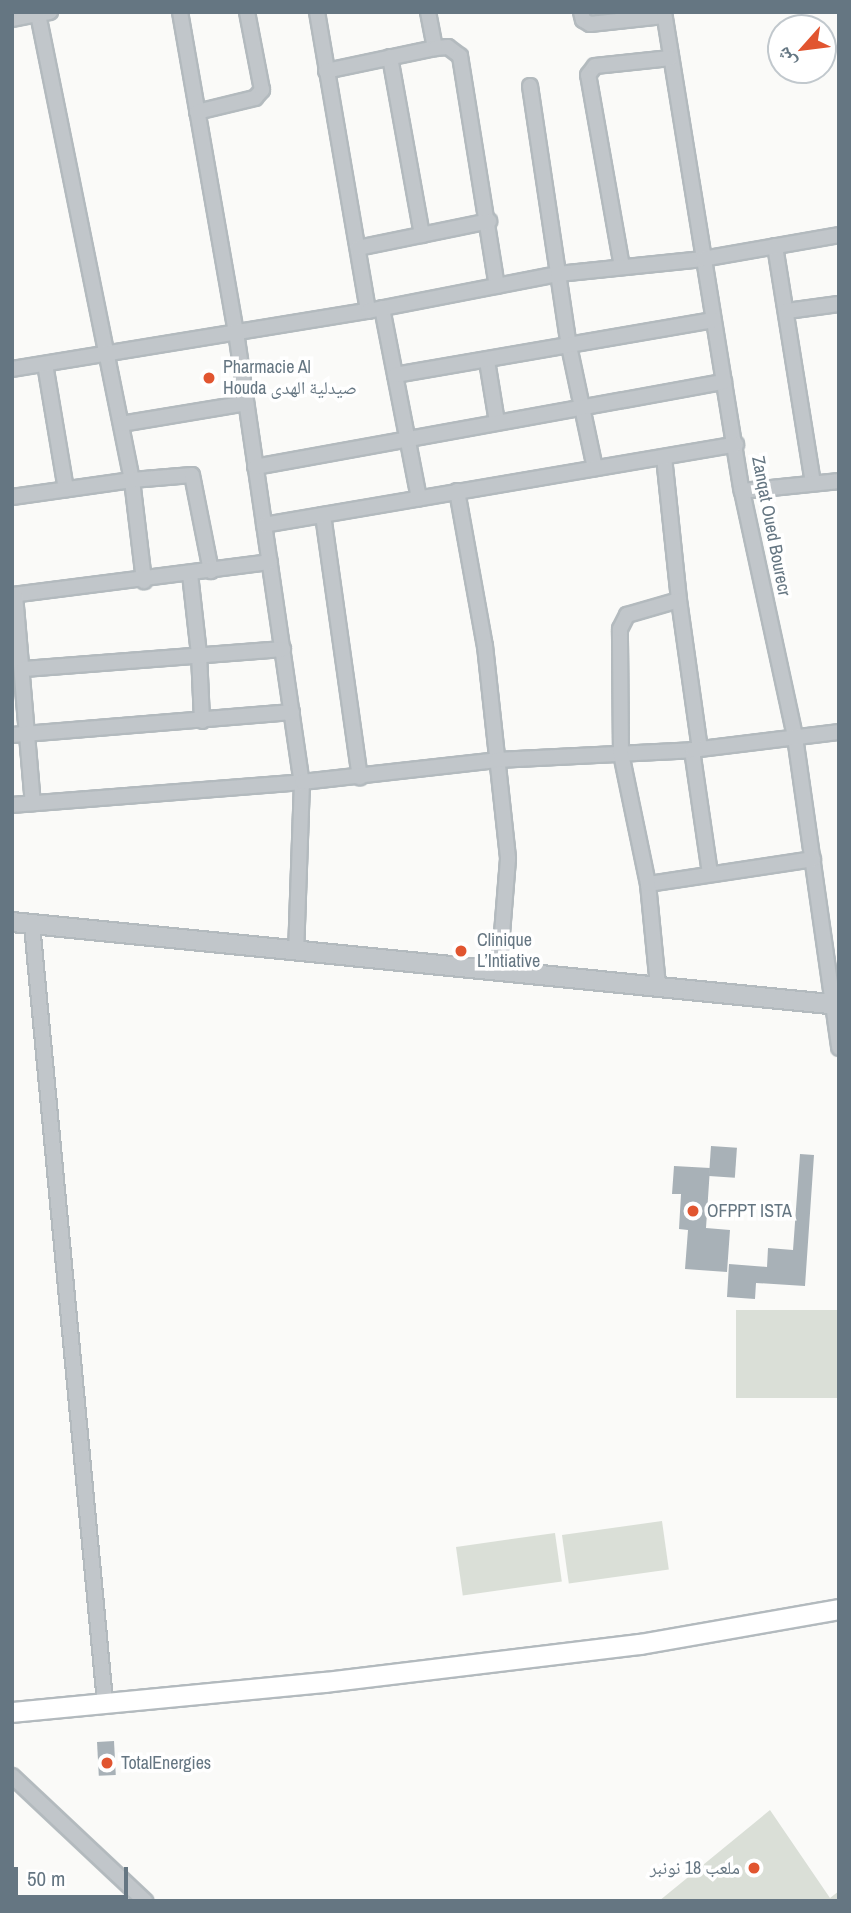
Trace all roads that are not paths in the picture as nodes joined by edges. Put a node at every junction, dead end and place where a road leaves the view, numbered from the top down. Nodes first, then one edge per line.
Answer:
1 (180, 12) edge
2 (247, 12) edge
3 (317, 12) edge
4 (428, 12) edge
5 (581, 12) edge
6 (44, 13) edge
7 (664, 14) edge
8 (12, 19) edge
9 (435, 48) junction
10 (390, 57) junction
11 (671, 58) junction
12 (327, 71) junction
13 (530, 86) dead end
14 (197, 112) junction
15 (489, 221) junction
16 (422, 235) junction
17 (839, 235) edge
18 (775, 246) junction
19 (358, 248) junction
20 (703, 259) junction
21 (622, 267) junction
22 (558, 274) junction
23 (497, 286) junction
24 (839, 304) edge
25 (375, 309) junction
26 (787, 311) junction
27 (713, 320) junction
28 (236, 332) junction
29 (569, 346) junction
30 (107, 353) junction
31 (487, 361) junction
32 (46, 364) junction
33 (12, 369) edge
34 (396, 375) junction
35 (724, 382) junction
36 (246, 403) junction
37 (583, 409) junction
38 (497, 422) junction
39 (121, 424) junction
40 (406, 438) junction
41 (736, 444) junction
42 (664, 457) junction
43 (255, 467) junction
44 (596, 468) junction
45 (132, 480) junction
46 (839, 481) edge
47 (813, 483) junction
48 (65, 489) junction
49 (457, 491) junction
50 (742, 491) junction
51 (12, 497) edge
52 (419, 498) junction
53 (323, 515) junction
54 (264, 525) junction
55 (270, 562) junction
56 (211, 571) junction
57 (190, 574) junction
58 (144, 580) junction
59 (14, 595) edge
60 (679, 600) junction
61 (283, 649) junction
62 (199, 654) junction
63 (24, 669) junction
64 (292, 712) junction
65 (202, 721) junction
66 (839, 732) edge
67 (29, 734) junction
68 (12, 735) edge
69 (795, 737) junction
70 (696, 749) junction
71 (621, 754) junction
72 (497, 760) junction
73 (360, 777) junction
74 (302, 782) junction
75 (33, 803) junction
76 (12, 805) edge
77 (813, 859) junction
78 (710, 874) junction
79 (648, 884) junction
80 (12, 922) edge
81 (33, 925) junction
82 (832, 939) edge
83 (296, 950) junction
84 (499, 971) junction
85 (658, 986) junction
86 (835, 1005) edge
87 (839, 1048) edge
88 (839, 1609) edge
89 (105, 1702) junction
90 (12, 1712) edge
91 (12, 1776) edge
92 (145, 1901) edge

1 - 14 street
2 - 14 street
3 - 12 street
4 - 9 street
5 - 7 street
6 - 8 street
6 - 30 street
7 - 11 street, Zanqat Oued Bourecr
9 - 10 street
9 - 15 street
10 - 12 street
10 - 16 street
11 - 20 street, Zanqat Oued Bourecr
11 - 21 street
12 - 19 street
13 - 22 street
14 - 28 street
15 - 16 street
15 - 23 street
16 - 19 street
17 - 18 street
18 - 20 street
18 - 26 street
19 - 25 street
20 - 21 street
20 - 27 street, Zanqat Oued Bourecr
21 - 22 street
22 - 23 street
22 - 29 street
23 - 25 street
24 - 26 street
25 - 28 street
25 - 34 street
26 - 47 street
27 - 29 street
27 - 35 street, Zanqat Oued Bourecr
28 - 30 street
28 - 36 street
29 - 31 street
29 - 37 street
30 - 32 street
30 - 39 street
31 - 34 street
31 - 38 street
32 - 33 street
32 - 48 street
34 - 40 street
35 - 37 street
35 - 41 street, Zanqat Oued Bourecr
36 - 39 street
36 - 43 street
37 - 38 street
37 - 44 street
38 - 40 street
39 - 45 street
40 - 43 street
40 - 52 street
41 - 42 street
41 - 50 street, Zanqat Oued Bourecr
42 - 44 street
42 - 60 street
43 - 54 street
44 - 49 street
45 - 48 street
45 - 56 street
45 - 58 street
46 - 47 street
47 - 50 street
48 - 51 street
49 - 52 street
49 - 72 street
50 - 69 street, Zanqat Oued Bourecr
52 - 53 street
53 - 54 street
53 - 73 street
54 - 55 street
55 - 56 street
55 - 61 street
56 - 57 street
57 - 58 street
57 - 62 street
58 - 59 street
59 - 63 street
60 - 70 street
60 - 71 street
61 - 62 street
61 - 64 street
62 - 63 street
62 - 65 street
63 - 67 street
64 - 65 street
64 - 74 street
65 - 67 street
66 - 69 street
67 - 68 street
67 - 75 street
69 - 70 street
69 - 77 street, Zanqat Oued Bourecr
70 - 71 street
70 - 78 street
71 - 72 street
71 - 79 street
72 - 73 street
72 - 84 street
73 - 74 street
74 - 75 street
74 - 83 street
75 - 76 street
77 - 78 street
77 - 82 street, Zanqat Oued Bourecr
78 - 79 street
79 - 85 street
80 - 81 street
81 - 83 street
81 - 89 street
82 - 86 street, Zanqat Oued Bourecr
83 - 84 street
84 - 85 street
85 - 86 street
86 - 87 street, Zanqat Oued Bourecr
88 - 89 main road
89 - 90 main road
91 - 92 street

